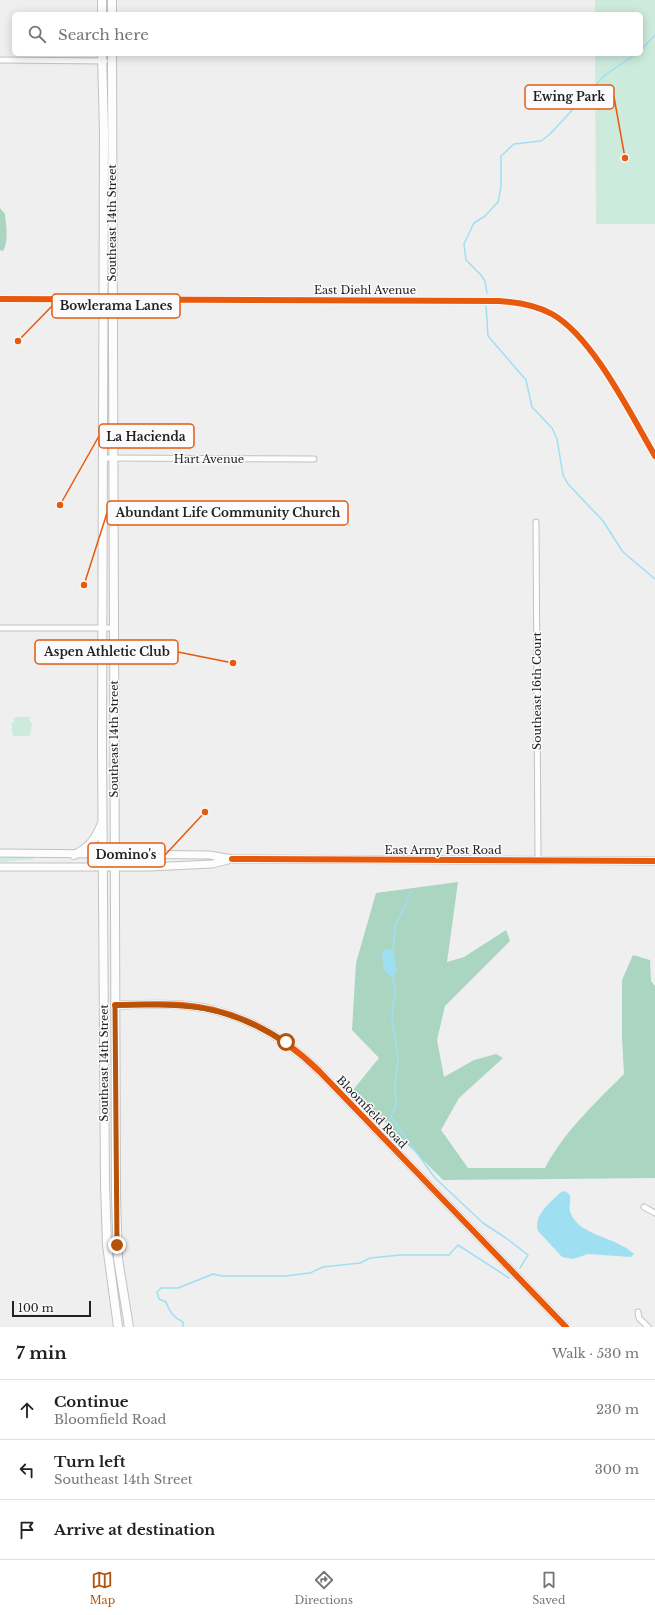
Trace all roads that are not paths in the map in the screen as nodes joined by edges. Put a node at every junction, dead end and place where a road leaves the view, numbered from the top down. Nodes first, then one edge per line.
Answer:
1 (102, 0) edge
2 (112, 0) edge
3 (102, 12) edge
4 (112, 12) edge
5 (102, 58) edge
6 (112, 58) edge
7 (0, 60) edge
8 (0, 299) edge
9 (104, 300) junction
10 (113, 300) junction
11 (655, 456) edge
12 (103, 458) junction
13 (113, 458) junction
14 (314, 459) dead end
15 (536, 522) dead end
16 (0, 628) edge
17 (102, 628) junction
18 (114, 628) junction
19 (103, 819) junction
20 (0, 853) edge
21 (74, 855) junction
22 (104, 855) junction
23 (115, 855) junction
24 (232, 859) junction
25 (538, 860) junction
26 (655, 861) edge
27 (0, 867) edge
28 (104, 868) junction
29 (115, 868) junction
30 (115, 1005) junction
31 (644, 1207) dead end
32 (655, 1213) edge
33 (638, 1312) dead end
34 (118, 1327) edge
35 (129, 1327) edge
36 (566, 1327) edge
37 (648, 1327) edge

1 - 3 main road
2 - 4 main road
5 - 6 street
5 - 7 street
5 - 9 main road, Southeast 14th Street
6 - 10 main road, Southeast 14th Street
8 - 9 street, East Diehl Avenue
9 - 10 street, East Diehl Avenue
9 - 12 main road, Southeast 14th Street
10 - 11 street, East Diehl Avenue
10 - 13 main road, Southeast 14th Street
12 - 13 street, Hart Avenue
12 - 17 main road, Southeast 14th Street
13 - 14 street, Hart Avenue
13 - 18 main road, Southeast 14th Street
15 - 25 street, Southeast 16th Court
16 - 17 street
17 - 18 street
17 - 19 main road, Southeast 14th Street
18 - 23 main road, Southeast 14th Street
19 - 21 main road
19 - 22 main road, Southeast 14th Street
20 - 21 main road, East Army Post Road
21 - 22 main road, East Army Post Road
22 - 23 main road, East Army Post Road
22 - 28 main road, Southeast 14th Street
23 - 24 main road, East Army Post Road
23 - 29 main road, Southeast 14th Street
24 - 25 main road, East Army Post Road
24 - 29 main road, East Army Post Road
25 - 26 main road, East Army Post Road
27 - 28 main road, East Army Post Road
28 - 29 main road, East Army Post Road
28 - 34 main road, Southeast 14th Street
29 - 30 main road, Southeast 14th Street
30 - 35 main road, Southeast 14th Street
30 - 36 main road, Bloomfield Road
31 - 32 street
33 - 37 street

